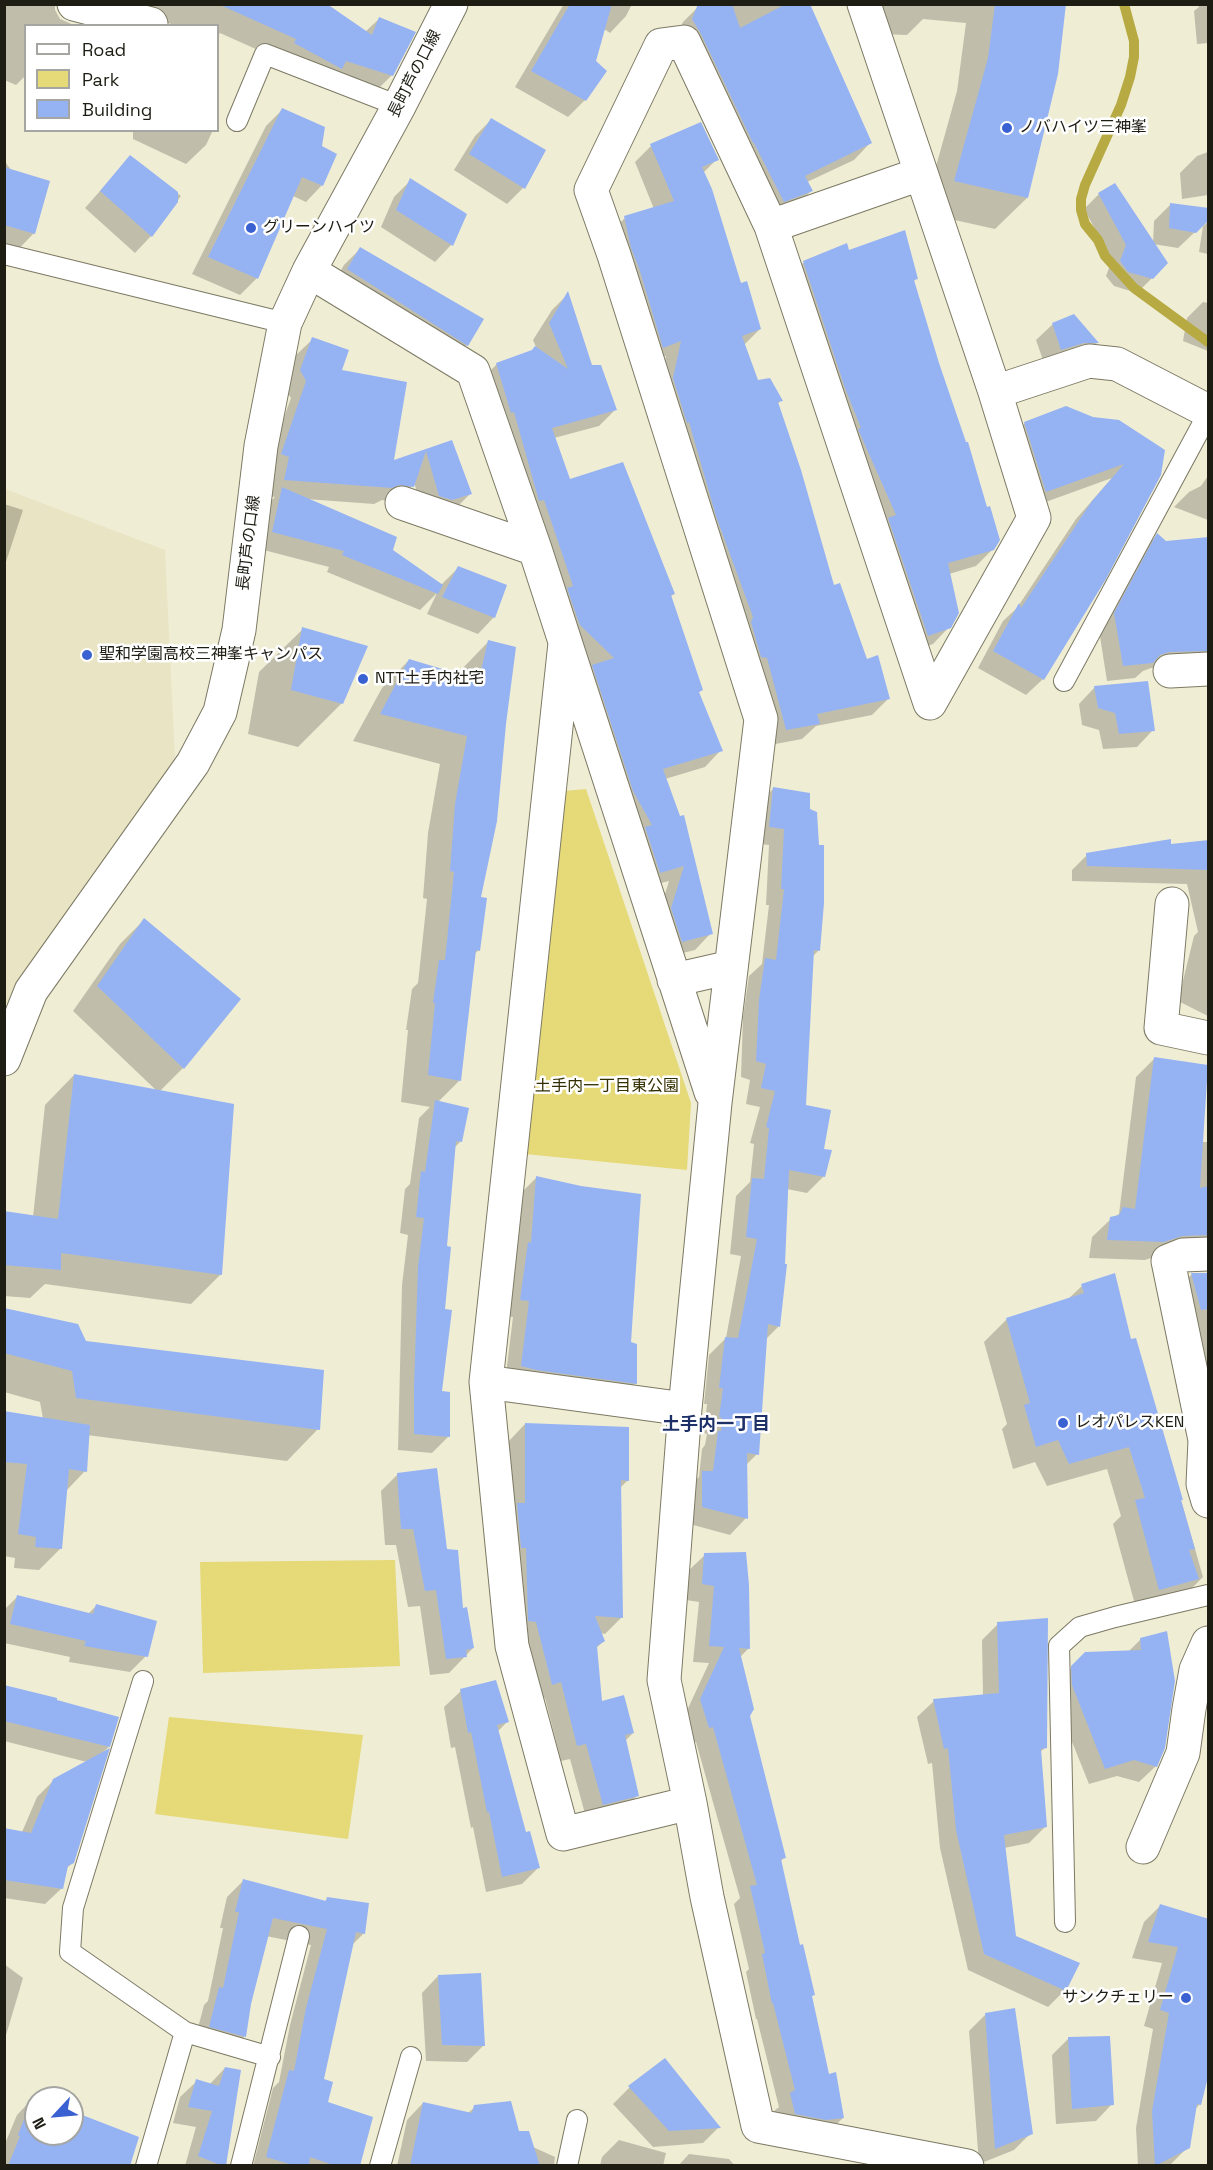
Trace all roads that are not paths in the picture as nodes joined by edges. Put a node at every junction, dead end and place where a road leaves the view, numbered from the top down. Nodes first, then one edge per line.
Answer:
1 (74, 4) edge
2 (864, 4) edge
3 (445, 6) edge
4 (151, 24) dead end
5 (399, 106) junction
6 (237, 121) dead end
7 (920, 174) junction
8 (771, 226) junction
9 (4, 254) edge
10 (309, 271) junction
11 (285, 322) junction
12 (994, 392) junction
13 (1209, 413) edge
14 (402, 503) dead end
15 (535, 549) junction
16 (565, 643) junction
17 (1209, 669) edge
18 (1170, 671) dead end
19 (1064, 681) dead end
20 (1172, 904) dead end
21 (731, 967) junction
22 (674, 980) junction
23 (1209, 1038) edge
24 (4, 1059) edge
25 (715, 1103) junction
26 (1209, 1254) edge
27 (486, 1382) junction
28 (685, 1409) junction
29 (1207, 1439) edge
30 (1209, 1501) edge
31 (1209, 1596) edge
32 (1209, 1643) edge
33 (143, 1681) dead end
34 (690, 1803) junction
35 (1143, 1847) dead end
36 (1065, 1922) dead end
37 (299, 1936) dead end
38 (185, 2032) junction
39 (270, 2056) junction
40 (411, 2057) dead end
41 (577, 2120) dead end
42 (950, 2164) edge
43 (146, 2166) edge
44 (241, 2166) edge
45 (380, 2166) edge
46 (567, 2166) edge

1 - 4 street
2 - 7 street
3 - 5 street, 長町芦の口線
5 - 6 lane
5 - 10 street, 長町芦の口線
7 - 8 street
7 - 12 street
8 - 12 street
8 - 21 street
9 - 11 lane
10 - 11 street, 長町芦の口線
10 - 15 street
11 - 24 street, 長町芦の口線
12 - 13 street
13 - 19 lane
14 - 15 street
15 - 16 street
16 - 22 street
16 - 27 street
17 - 18 street
20 - 23 street
21 - 22 street
21 - 25 street
22 - 25 street
25 - 28 street
26 - 29 street
27 - 28 street
27 - 34 street
28 - 34 street
29 - 30 street
31 - 36 lane
32 - 35 street
33 - 38 lane
34 - 42 street
37 - 39 lane
38 - 39 lane
38 - 43 lane
39 - 44 lane
40 - 45 lane
41 - 46 lane

